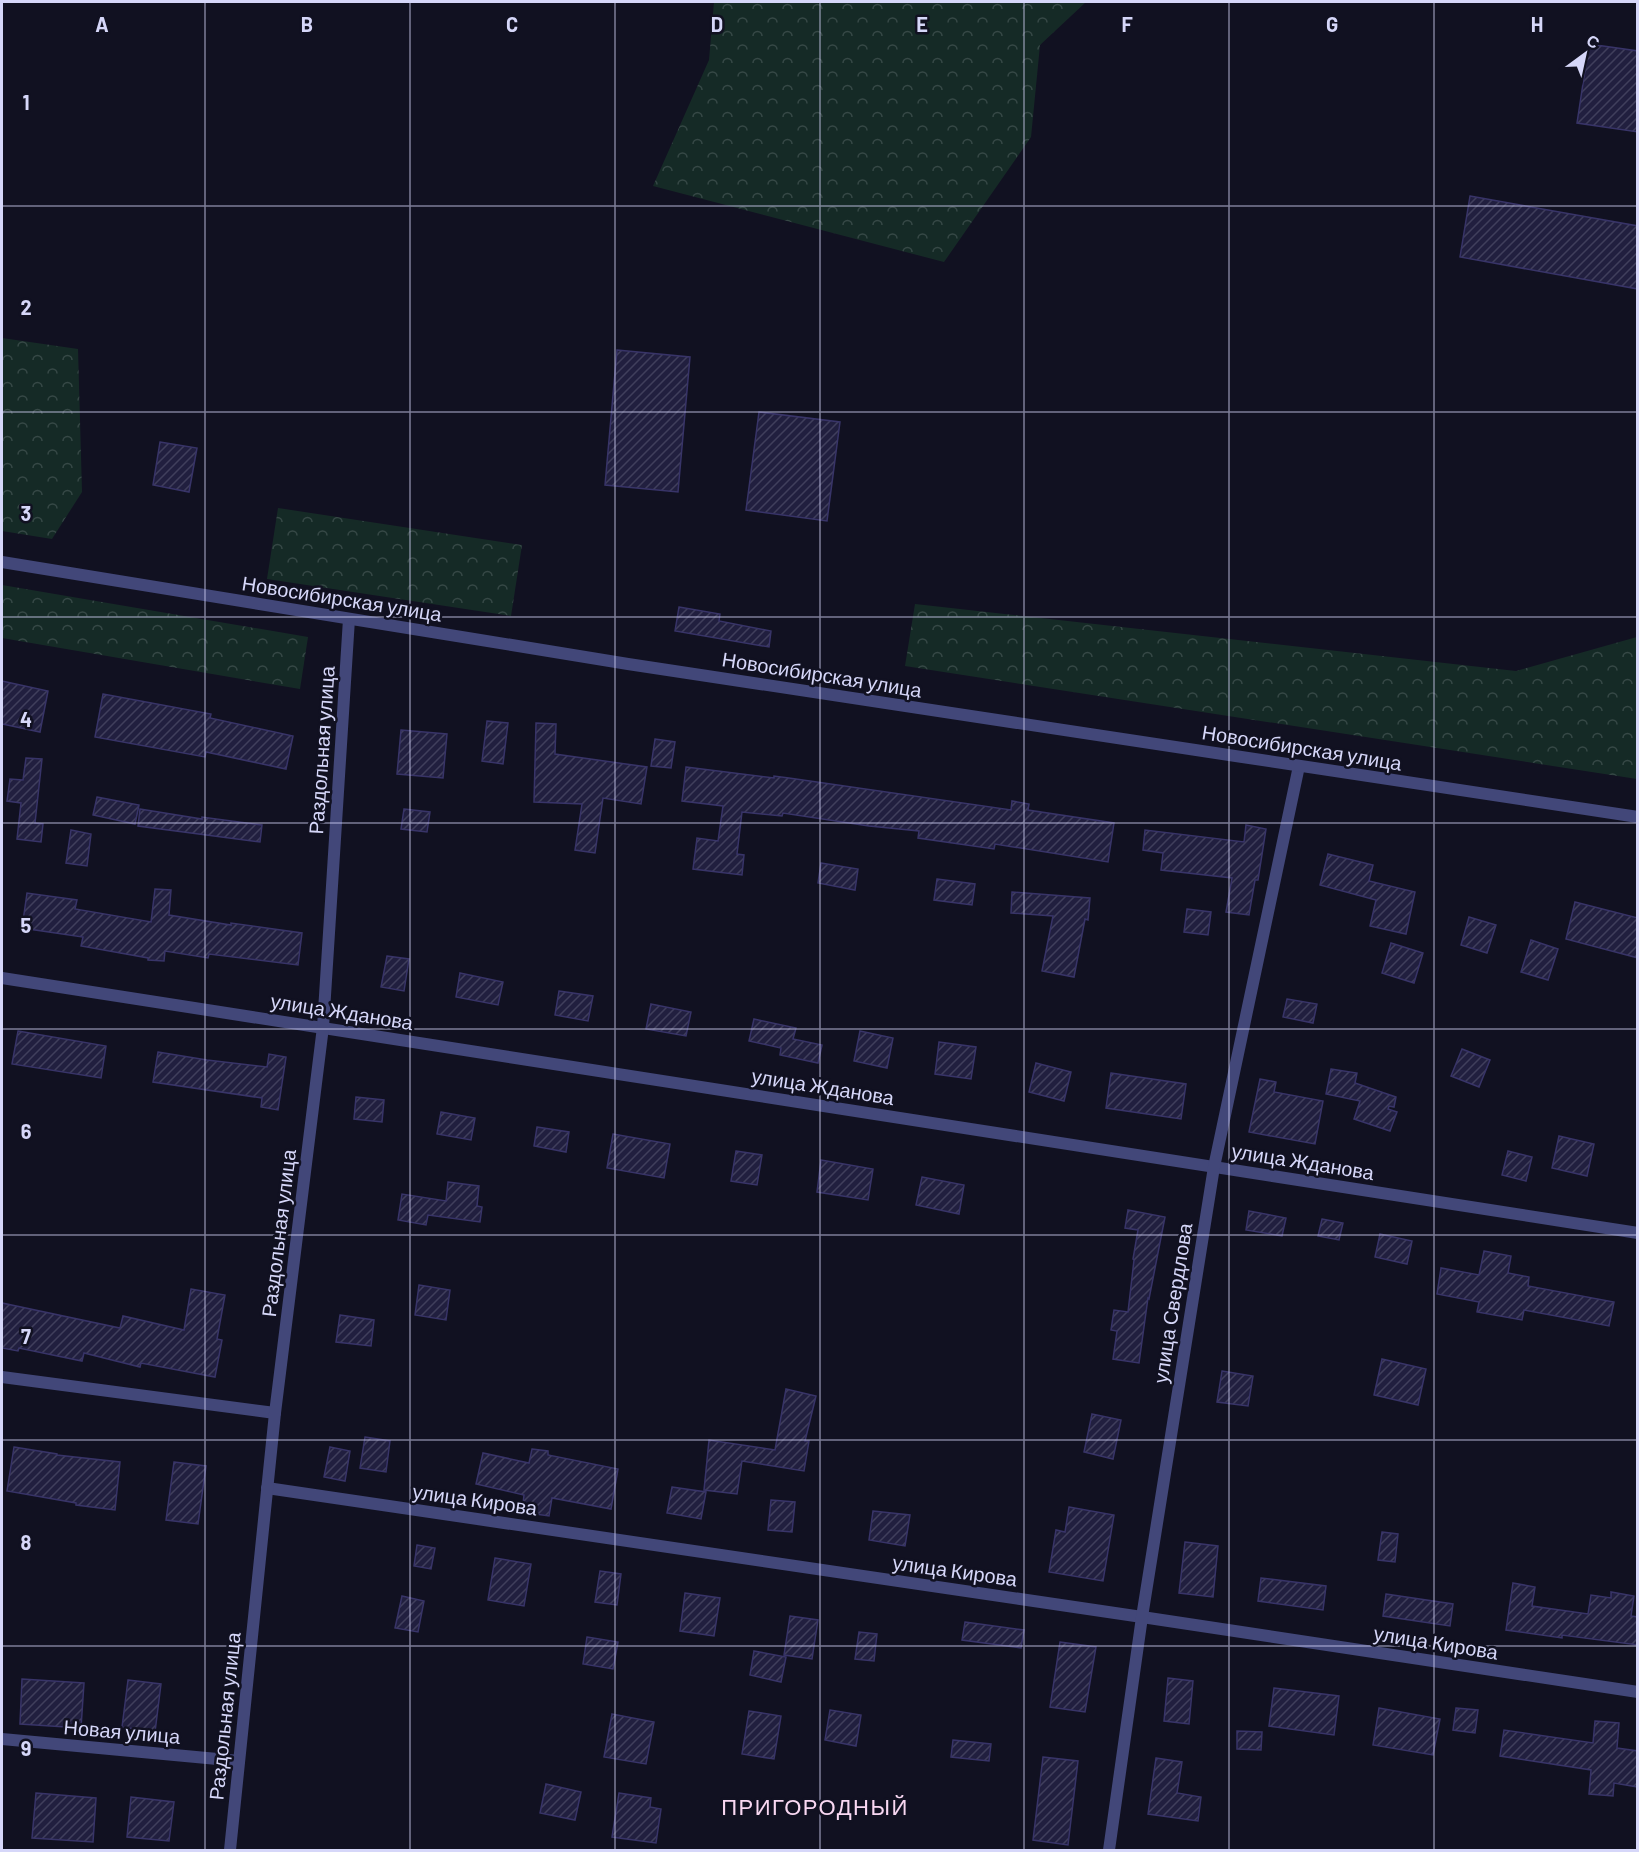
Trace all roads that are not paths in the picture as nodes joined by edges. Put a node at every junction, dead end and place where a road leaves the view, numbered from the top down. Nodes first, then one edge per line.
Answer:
1 (2, 562) edge
2 (350, 619) junction
3 (1299, 766) junction
4 (1638, 817) edge
5 (2, 978) edge
6 (323, 1027) junction
7 (1214, 1167) junction
8 (1638, 1233) edge
9 (2, 1377) edge
10 (275, 1413) junction
11 (267, 1488) junction
12 (1142, 1617) junction
13 (1638, 1692) edge
14 (2, 1739) edge
15 (239, 1761) junction
16 (230, 1851) edge
17 (1109, 1851) edge

1 - 2 street, Новосибирская улица
2 - 3 street, Новосибирская улица
2 - 6 street, Раздольная улица
3 - 4 street, Новосибирская улица
3 - 7 street, улица Свердлова
5 - 6 street, улица Жданова
6 - 7 street, улица Жданова
6 - 10 street, Раздольная улица
7 - 8 street, улица Жданова
7 - 12 street, улица Свердлова
9 - 10 street
10 - 11 street, Раздольная улица
11 - 12 street, улица Кирова
11 - 15 street, Раздольная улица
12 - 13 street, улица Кирова
12 - 17 street, улица Свердлова
14 - 15 street, Новая улица
15 - 16 street, Раздольная улица

